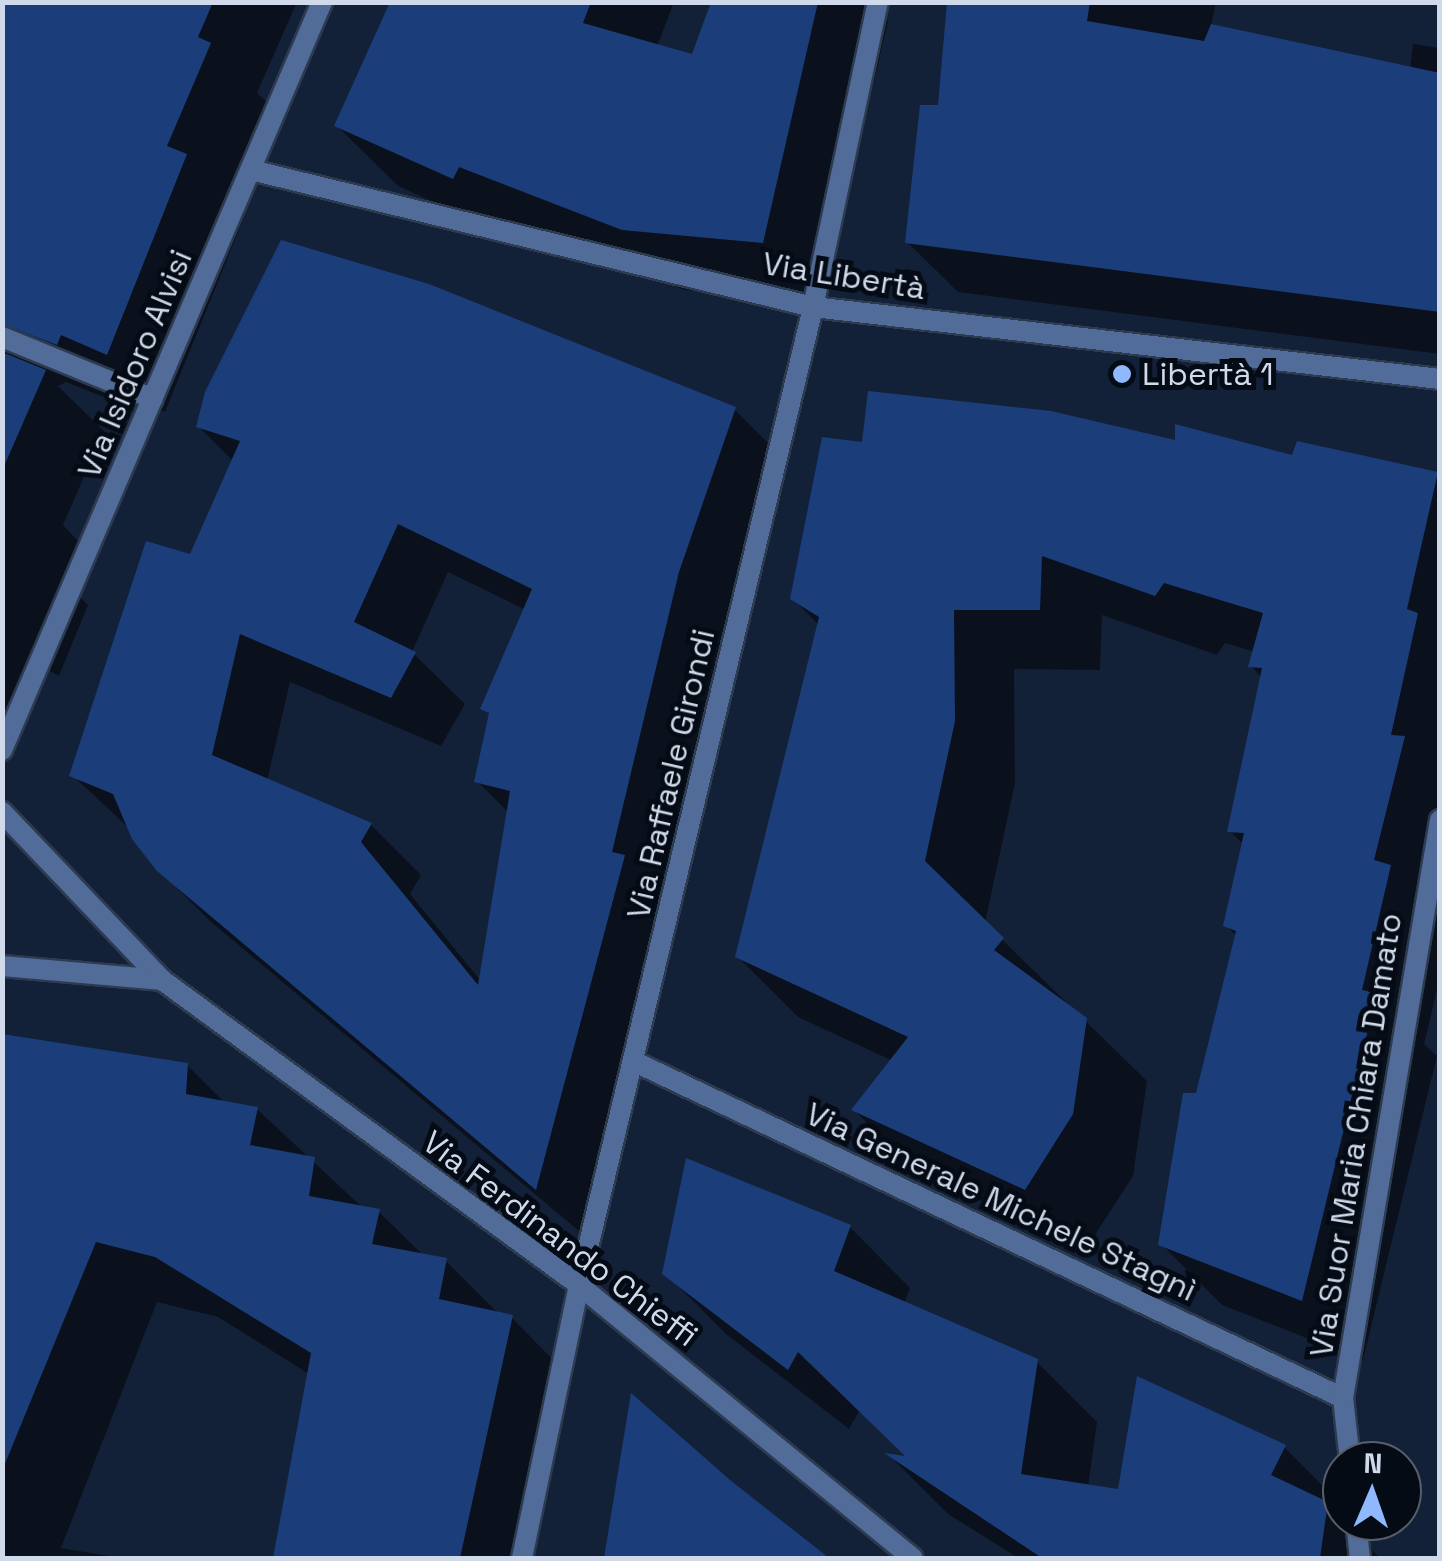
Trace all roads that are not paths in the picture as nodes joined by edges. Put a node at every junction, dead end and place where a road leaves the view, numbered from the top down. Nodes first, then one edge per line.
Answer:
1 (322, 2) edge
2 (878, 2) edge
3 (251, 170) junction
4 (813, 308) junction
5 (2, 337) edge
6 (1440, 380) edge
7 (152, 399) junction
8 (2, 750) edge
9 (2, 812) edge
10 (1440, 820) edge
11 (2, 966) edge
12 (162, 980) junction
13 (633, 1060) junction
14 (579, 1285) junction
15 (1343, 1398) junction
16 (1348, 1441) edge
17 (522, 1558) edge
18 (913, 1558) edge

1 - 3 street, Via Isidoro Alvisi
2 - 4 street, Via Raffaele Girondi
3 - 4 street, Via Libertà
3 - 7 street, Via Isidoro Alvisi
4 - 6 street, Via Libertà
4 - 13 street, Via Raffaele Girondi
5 - 7 street
7 - 8 street, Via Isidoro Alvisi
9 - 12 street, Via Ferdinando Chieffi
10 - 15 street, Via Suor Maria Chiara Damato
11 - 12 street
12 - 14 street, Via Ferdinando Chieffi
13 - 14 street, Via Raffaele Girondi
13 - 15 street, Via Generale Michele Stagnì
14 - 17 street, Via Raffaele Girondi
14 - 18 street, Via Ferdinando Chieffi
15 - 16 street, Via Suor Maria Chiara Damato

